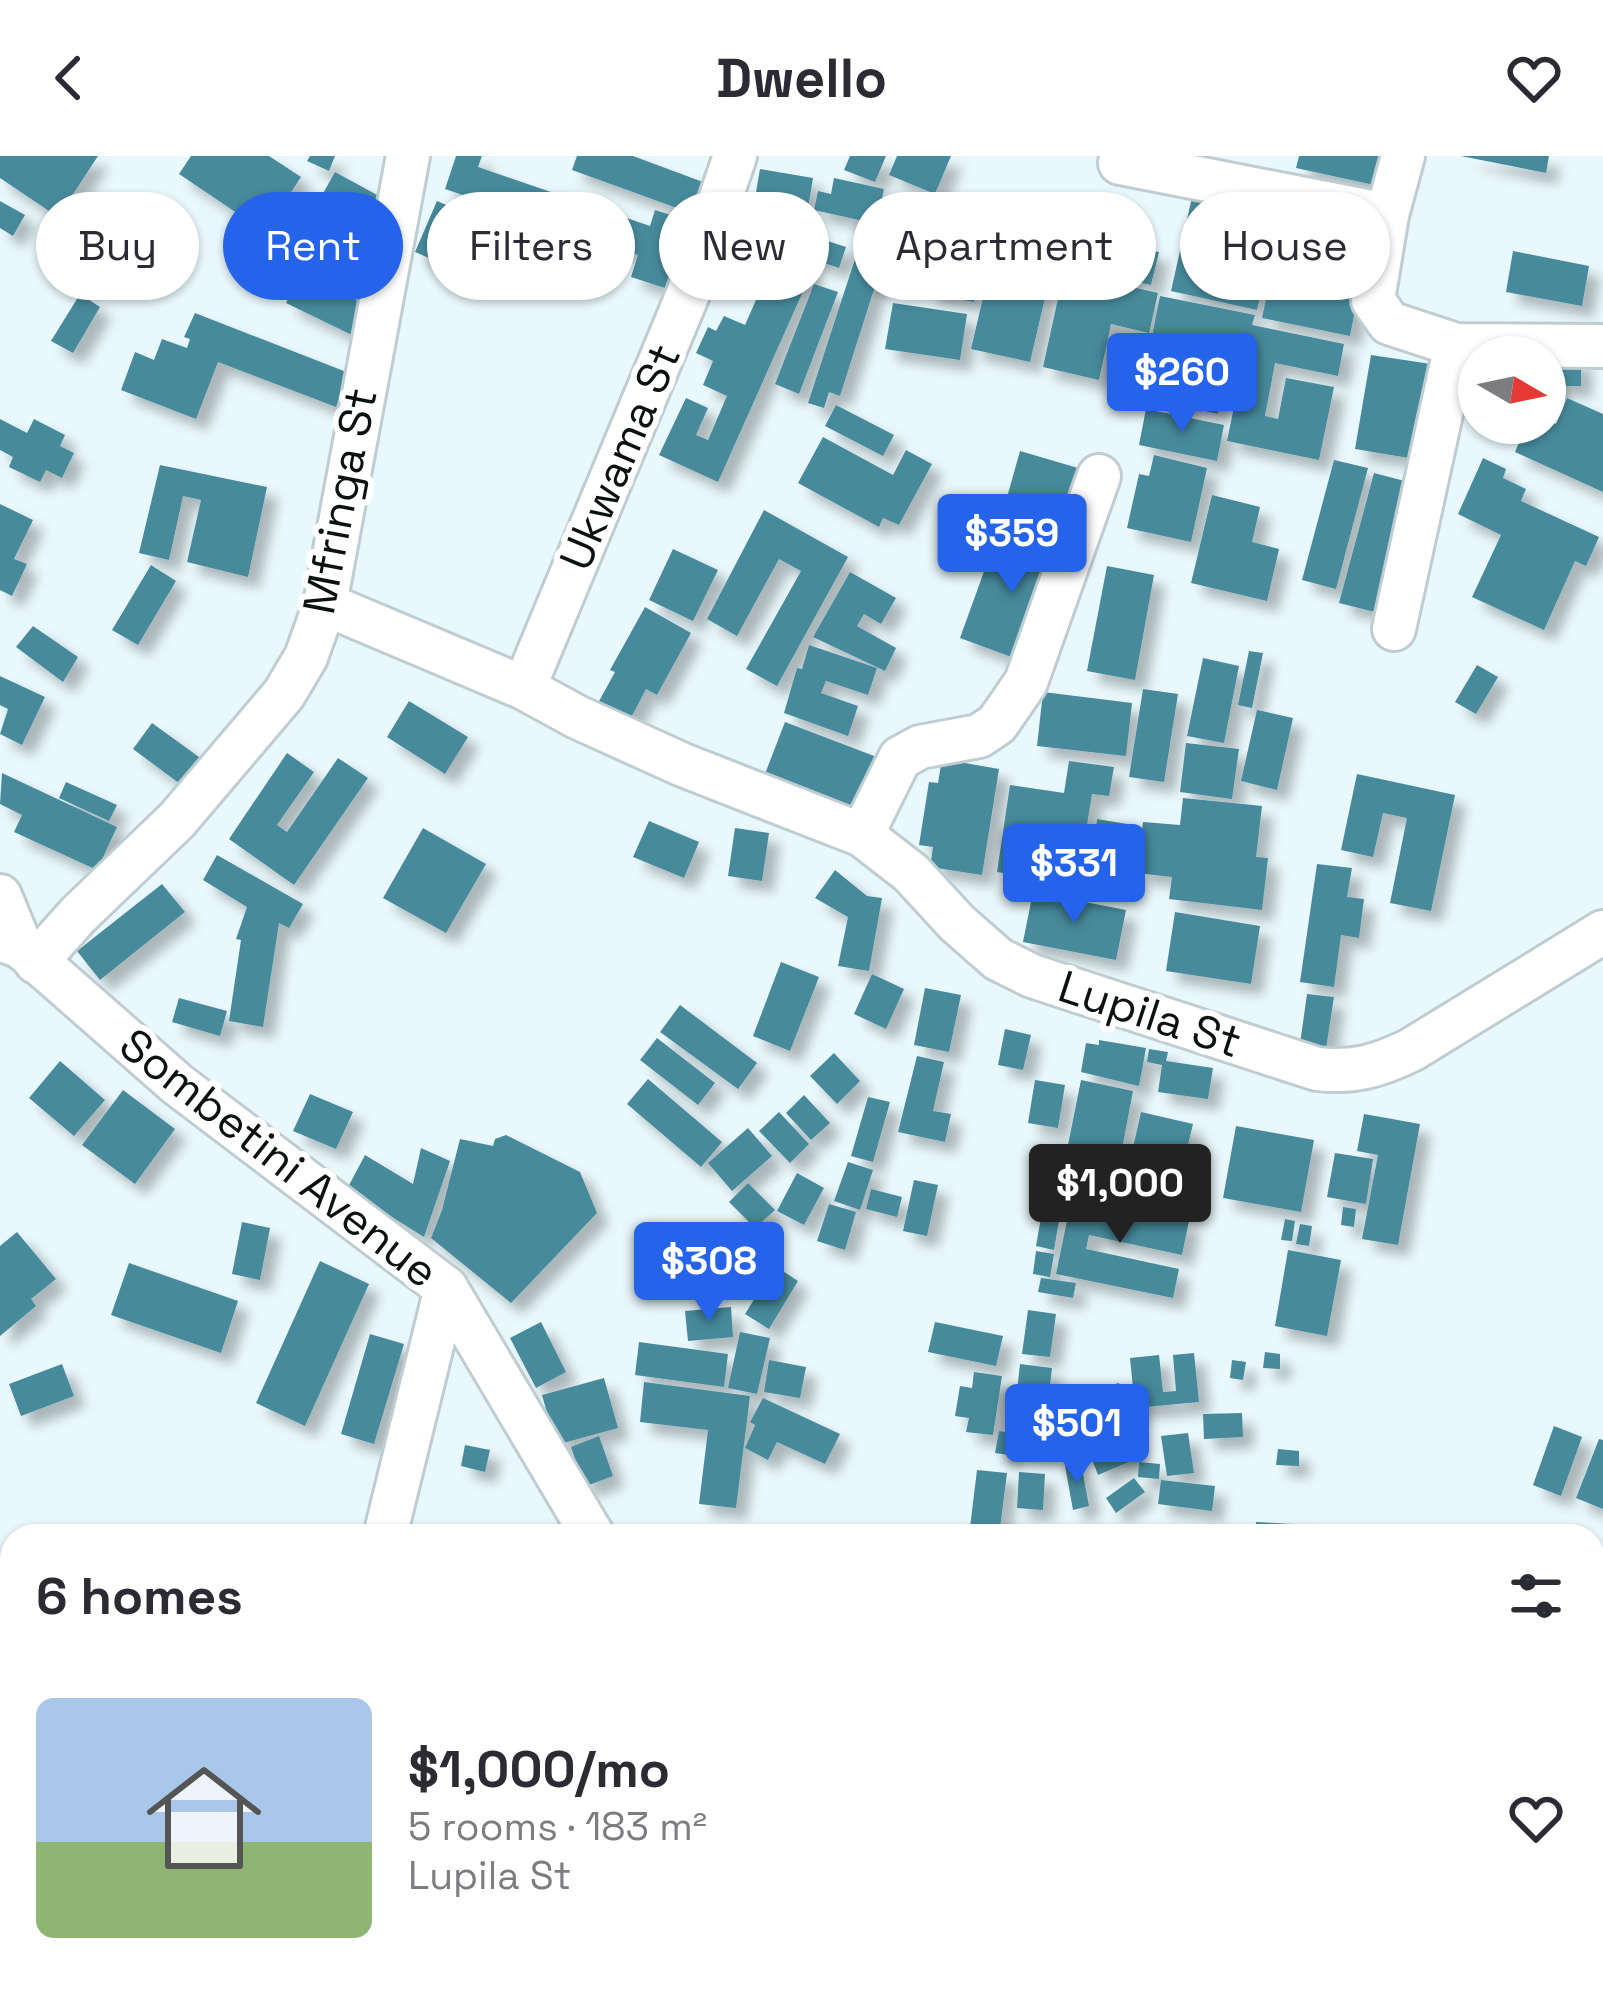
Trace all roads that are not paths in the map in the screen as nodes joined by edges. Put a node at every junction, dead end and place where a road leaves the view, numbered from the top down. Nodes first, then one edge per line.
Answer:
1 (408, 156) edge
2 (735, 156) edge
3 (1403, 156) edge
4 (1120, 163) dead end
5 (1269, 192) edge
6 (1390, 204) edge
7 (1373, 300) edge
8 (1456, 345) junction
9 (1603, 346) edge
10 (1099, 476) dead end
11 (325, 604) junction
12 (1394, 629) dead end
13 (524, 688) junction
14 (862, 836) junction
15 (0, 896) edge
16 (1603, 932) edge
17 (19, 949) edge
18 (446, 1288) junction
19 (388, 1524) edge
20 (585, 1524) edge

1 - 11 street, Mfringa St
2 - 13 street, Ukwama St
3 - 6 street
4 - 5 street
7 - 8 street
8 - 9 street
8 - 12 street
10 - 14 street
11 - 13 street, Lupila St
11 - 17 street, Mfringa St
13 - 14 street, Lupila St
14 - 16 street, Lupila St
15 - 17 street
17 - 18 street, Sombetini Avenue
18 - 19 street
18 - 20 street, Sombetini Avenue

